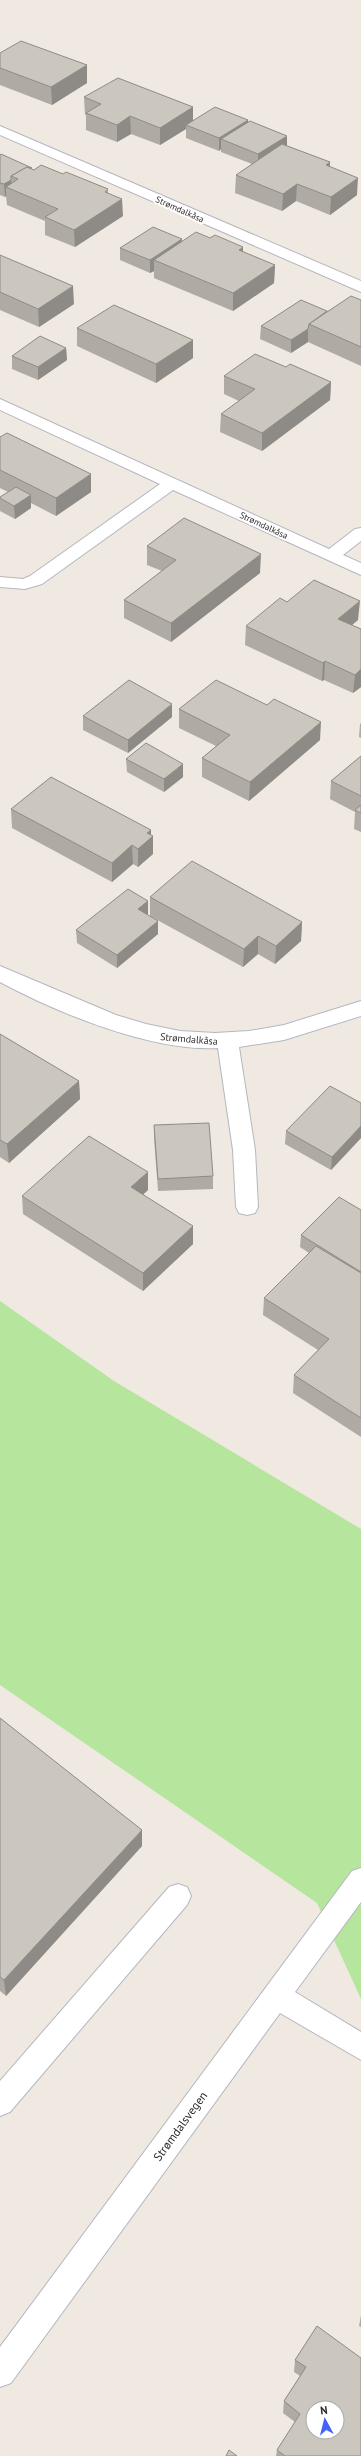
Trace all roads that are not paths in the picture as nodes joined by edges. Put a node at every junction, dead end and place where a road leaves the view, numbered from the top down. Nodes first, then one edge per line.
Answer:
1 (0, 130) edge
2 (361, 287) edge
3 (0, 404) edge
4 (172, 483) junction
5 (361, 533) edge
6 (331, 556) junction
7 (361, 570) edge
8 (0, 582) edge
9 (0, 973) edge
10 (361, 1008) edge
11 (228, 1042) junction
12 (247, 1207) dead end
13 (361, 1880) edge
14 (178, 1896) dead end
15 (276, 1995) junction
16 (361, 2047) edge
17 (0, 2102) edge
18 (0, 2372) edge

1 - 2 street, Strømdalkåsa
3 - 4 street, Strømdalkåsa
4 - 6 street, Strømdalkåsa
4 - 8 street
5 - 6 street
6 - 7 street, Strømdalkåsa
9 - 11 street, Strømdalkåsa
10 - 11 street, Strømdalkåsa
11 - 12 street
13 - 15 street, Strømdalsvegen
14 - 17 street
15 - 16 street
15 - 18 street, Strømdalsvegen

